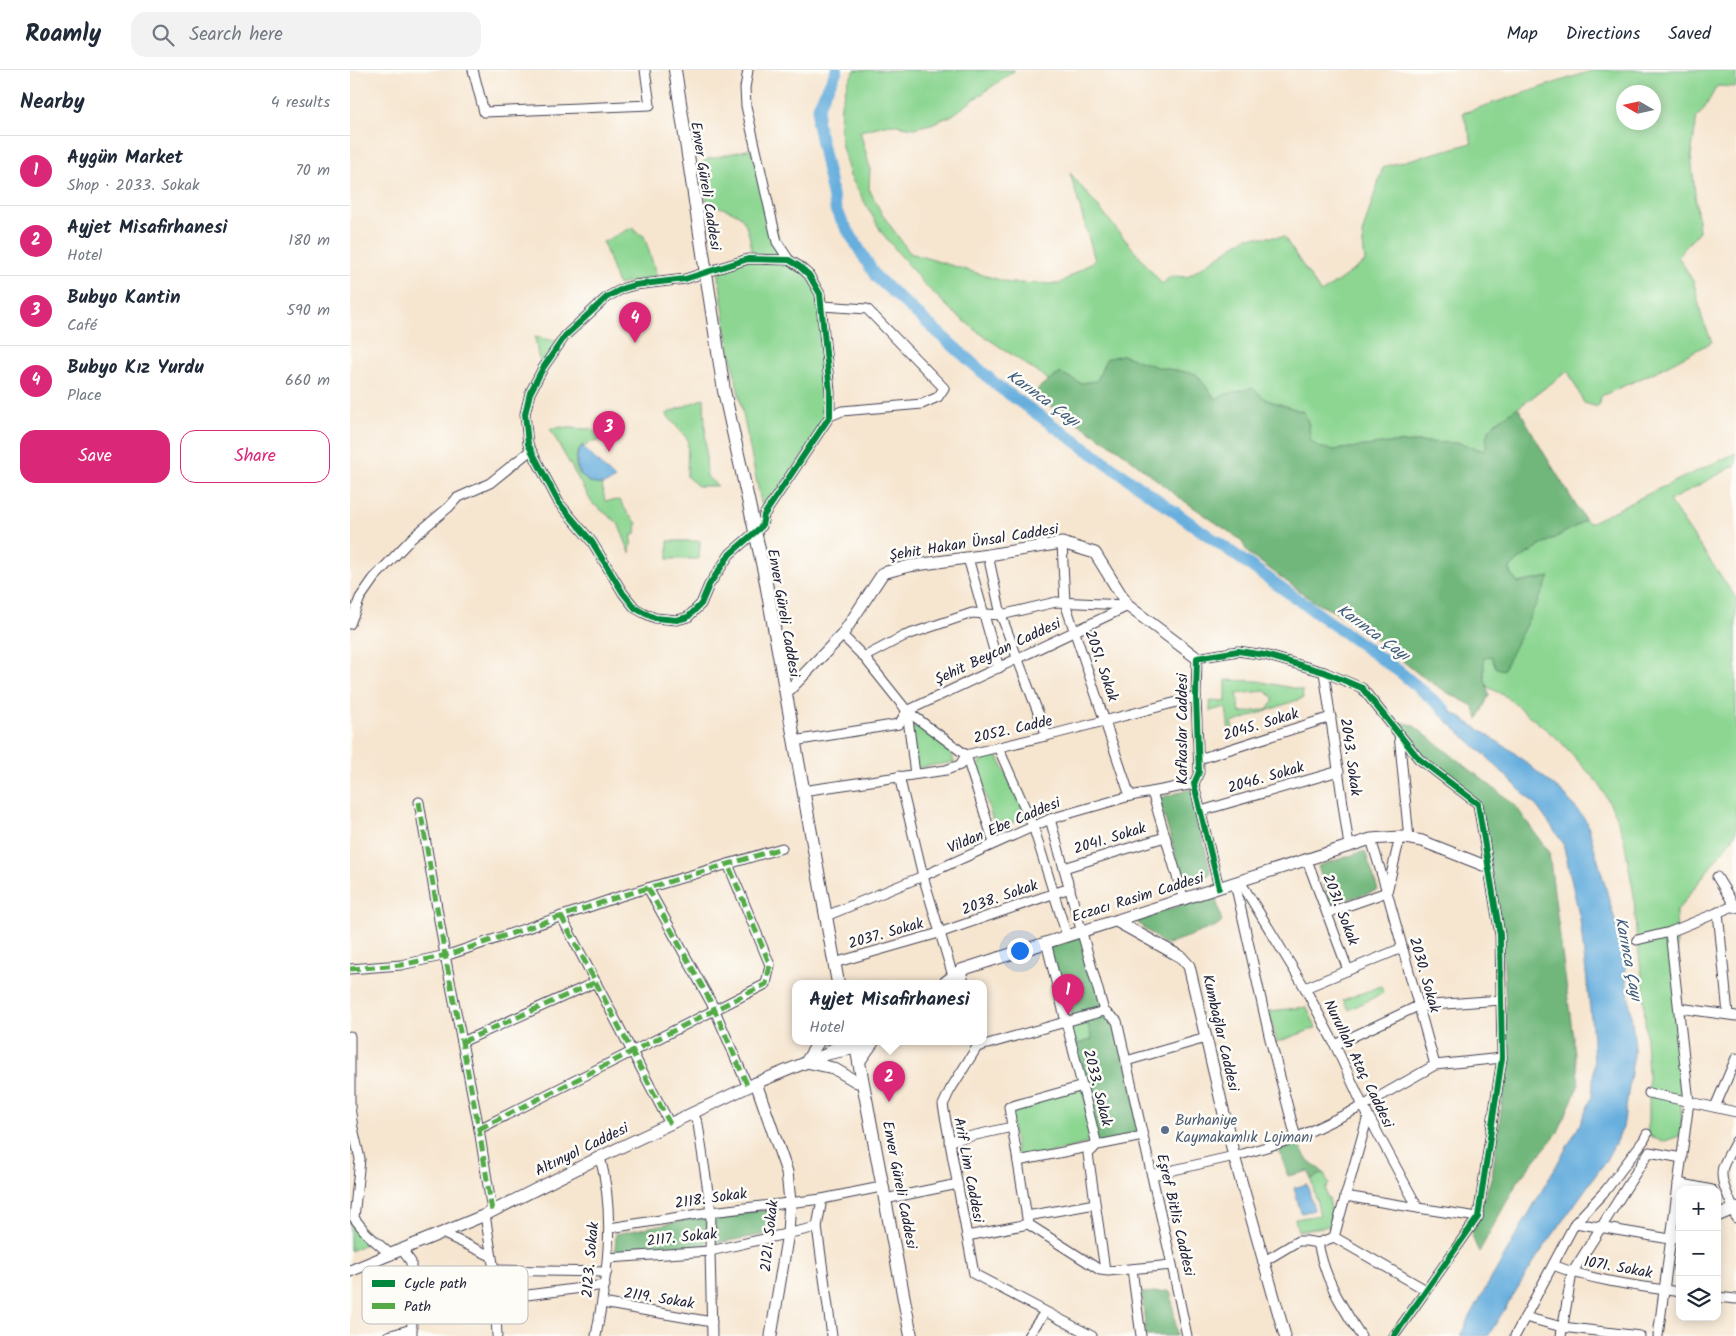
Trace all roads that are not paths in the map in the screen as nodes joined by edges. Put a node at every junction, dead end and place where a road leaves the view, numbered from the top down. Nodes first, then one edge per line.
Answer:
1 (472, 70) edge
2 (645, 70) edge
3 (675, 70) edge
4 (684, 70) edge
5 (748, 70) edge
6 (788, 260) junction
7 (710, 271) junction
8 (822, 306) junction
9 (830, 416) junction
10 (531, 450) junction
11 (759, 529) junction
12 (1062, 542) junction
13 (988, 555) junction
14 (968, 558) junction
15 (1065, 603) junction
16 (1128, 606) junction
17 (983, 614) junction
18 (1001, 615) junction
19 (350, 624) edge
20 (1074, 632) junction
21 (842, 635) junction
22 (864, 657) junction
23 (1197, 658) junction
24 (1017, 659) junction
25 (998, 668) junction
26 (1324, 672) junction
27 (790, 689) junction
28 (1196, 697) junction
29 (907, 711) junction
30 (1331, 718) junction
31 (1106, 721) junction
32 (1399, 734) junction
33 (1047, 736) junction
34 (800, 740) junction
35 (998, 747) junction
36 (966, 755) junction
37 (1199, 759) junction
38 (1338, 771) junction
39 (915, 774) junction
40 (899, 776) junction
41 (1194, 784) junction
42 (810, 790) junction
43 (1152, 792) junction
44 (1130, 796) junction
45 (419, 802) dead end
46 (1201, 812) junction
47 (1050, 819) junction
48 (1033, 826) junction
49 (1165, 837) junction
50 (1405, 838) junction
51 (1371, 839) junction
52 (994, 843) junction
53 (1349, 846) junction
54 (782, 848) dead end
55 (1306, 860) junction
56 (728, 864) junction
57 (1488, 867) junction
58 (1064, 868) junction
59 (924, 876) junction
60 (1717, 877) dead end
61 (1238, 882) junction
62 (648, 888) junction
63 (1070, 888) junction
64 (1220, 888) junction
65 (1387, 892) junction
66 (1054, 893) junction
67 (1184, 900) junction
68 (1736, 906) edge
69 (1718, 912) junction
70 (1327, 913) junction
71 (831, 914) junction
72 (561, 916) junction
73 (1116, 921) junction
74 (1082, 931) junction
75 (1670, 932) junction
76 (939, 933) junction
77 (1067, 936) junction
78 (1637, 940) dead end
79 (1046, 942) junction
80 (1402, 948) junction
81 (445, 955) junction
82 (841, 961) junction
83 (350, 969) edge
84 (1348, 970) junction
85 (957, 973) junction
86 (837, 980) edge
87 (844, 980) edge
88 (948, 980) edge
89 (962, 980) edge
90 (596, 982) junction
91 (1305, 988) junction
92 (1501, 1000) junction
93 (1418, 1006) junction
94 (1678, 1008) junction
95 (715, 1010) junction
96 (1104, 1011) junction
97 (1732, 1015) edge
98 (1066, 1022) junction
99 (350, 1036) edge
100 (1206, 1038) junction
101 (462, 1042) junction
102 (987, 1042) edge
103 (817, 1045) edge
104 (850, 1045) edge
105 (852, 1045) edge
106 (852, 1045) edge
107 (871, 1045) edge
108 (976, 1045) edge
109 (1335, 1045) junction
110 (633, 1051) junction
111 (1502, 1058) junction
112 (1736, 1058) edge
113 (806, 1062) junction
114 (859, 1062) junction
115 (1126, 1062) junction
116 (1435, 1065) junction
117 (858, 1082) junction
118 (752, 1085) junction
119 (1083, 1086) junction
120 (1649, 1094) dead end
121 (1689, 1102) junction
122 (1363, 1106) junction
123 (1715, 1107) junction
124 (1736, 1112) edge
125 (693, 1113) junction
126 (1368, 1116) junction
127 (670, 1124) junction
128 (1012, 1127) junction
129 (478, 1128) junction
130 (1646, 1134) dead end
131 (1143, 1136) junction
132 (1296, 1138) junction
133 (949, 1141) junction
134 (1736, 1141) edge
135 (1095, 1145) junction
136 (1234, 1156) junction
137 (600, 1157) junction
138 (1682, 1158) junction
139 (1018, 1161) junction
140 (1152, 1175) junction
141 (1678, 1183) junction
142 (958, 1184) junction
143 (1693, 1186) edge
144 (876, 1188) junction
145 (1721, 1192) edge
146 (1728, 1193) junction
147 (1345, 1196) junction
148 (822, 1199) junction
149 (885, 1200) junction
150 (790, 1202) junction
151 (1095, 1204) junction
152 (1418, 1208) junction
153 (712, 1212) junction
154 (1735, 1212) edge
155 (489, 1213) junction
156 (1721, 1215) edge
157 (352, 1217) edge
158 (1478, 1217) junction
159 (1028, 1220) junction
160 (1575, 1223) junction
161 (817, 1226) junction
162 (610, 1228) junction
163 (1600, 1228) junction
164 (442, 1233) junction
165 (788, 1233) junction
166 (967, 1236) junction
167 (1675, 1236) edge
168 (1334, 1237) junction
169 (1318, 1243) junction
170 (403, 1250) junction
171 (710, 1251) junction
172 (391, 1255) junction
173 (491, 1256) junction
174 (608, 1258) junction
175 (1263, 1262) junction
176 (1172, 1265) junction
177 (362, 1266) edge
178 (363, 1266) edge
179 (412, 1266) edge
180 (493, 1266) edge
181 (1552, 1266) junction
182 (1132, 1268) junction
183 (1105, 1270) junction
184 (350, 1271) edge
185 (528, 1271) edge
186 (607, 1272) junction
187 (1572, 1273) junction
188 (605, 1285) junction
189 (1426, 1290) junction
190 (1664, 1290) junction
191 (1676, 1292) edge
192 (528, 1295) edge
193 (1721, 1297) edge
194 (1736, 1299) edge
195 (602, 1304) junction
196 (1046, 1312) junction
197 (1525, 1317) junction
198 (712, 1322) junction
199 (1562, 1331) edge
200 (412, 1333) edge
201 (388, 1336) edge
202 (596, 1336) edge
203 (712, 1336) edge
204 (771, 1336) edge
205 (832, 1336) edge
206 (904, 1336) edge
207 (911, 1336) edge
208 (1028, 1336) edge
209 (1092, 1336) edge
210 (1141, 1336) edge
211 (1186, 1336) edge
212 (1284, 1336) edge
213 (1361, 1336) edge
214 (1394, 1336) edge
215 (1515, 1336) edge
216 (1640, 1336) edge
217 (1658, 1336) edge

1 - 2 street
3 - 7 main road, Enver Güreli Caddesi
4 - 7 main road, Enver Güreli Caddesi
5 - 6 street
6 - 7 street
6 - 8 street
7 - 10 street
7 - 11 main road, Enver Güreli Caddesi
8 - 9 street
8 - 9 street
9 - 11 street
10 - 11 street
10 - 19 street
11 - 27 main road, Enver Güreli Caddesi
11 - 86 main road, Enver Güreli Caddesi
12 - 13 main road, Şehit Hakan Ünsal Caddesi
12 - 15 street, 2051. Sokak
12 - 16 main road, Şehit Hakan Ünsal Caddesi
13 - 14 main road, Şehit Hakan Ünsal Caddesi
13 - 18 street
14 - 17 street
14 - 21 main road, Şehit Hakan Ünsal Caddesi
15 - 16 street
15 - 18 street
15 - 20 street, 2051. Sokak
16 - 20 street, Şehit Beycan Caddesi
16 - 23 main road
17 - 18 street
17 - 22 street
17 - 25 street
18 - 24 street
20 - 24 street, Şehit Beycan Caddesi
20 - 31 street, 2051. Sokak
21 - 22 street
21 - 27 main road, Şehit Hakan Ünsal Caddesi
22 - 29 street
23 - 26 street
23 - 28 street, Kafkaslar Caddesi
24 - 25 street, Şehit Beycan Caddesi
24 - 33 street
25 - 29 street, Şehit Beycan Caddesi
26 - 30 street, 2043. Sokak
26 - 32 street
27 - 34 main road, Enver Güreli Caddesi
28 - 31 street, 2052. Cadde
28 - 37 street, Kafkaslar Caddesi
29 - 34 street, Şehit Beycan Caddesi
29 - 36 street
29 - 39 street
30 - 37 street, 2045. Sokak
30 - 38 street, 2043. Sokak
31 - 33 street, 2052. Cadde
31 - 44 street, 2051. Sokak
32 - 50 street, 2030. Sokak
32 - 57 street
33 - 35 street, 2052. Cadde
34 - 42 main road, Enver Güreli Caddesi
35 - 36 street, 2052. Cadde
35 - 48 street
36 - 39 street, 2052. Cadde
36 - 52 street
37 - 41 street, Kafkaslar Caddesi
38 - 46 street, 2046. Sokak
38 - 53 street, 2043. Sokak
39 - 40 street, 2052. Cadde
40 - 42 street, 2052. Cadde
40 - 59 street
41 - 43 street, Vildan Ebe Caddesi
41 - 46 street, Kafkaslar Caddesi
42 - 71 main road, Enver Güreli Caddesi
43 - 44 street, Vildan Ebe Caddesi
43 - 49 street
44 - 47 street, Vildan Ebe Caddesi
45 - 81 street
46 - 64 street, Kafkaslar Caddesi
47 - 48 street, Vildan Ebe Caddesi
47 - 58 street, Eşref Bitlis Caddesi
48 - 52 street, Vildan Ebe Caddesi
48 - 66 street
49 - 58 street, 2041. Sokak
49 - 67 street
50 - 51 main road, Eczacı Rasim Caddesi
50 - 57 main road, Eczacı Rasim Caddesi
50 - 65 street, 2030. Sokak
51 - 53 main road, Eczacı Rasim Caddesi
51 - 65 street, 2030. Sokak
52 - 59 street, Vildan Ebe Caddesi
53 - 55 main road, Eczacı Rasim Caddesi
54 - 56 street
55 - 61 main road, Eczacı Rasim Caddesi
55 - 70 street, 2031. Sokak
56 - 62 street
56 - 95 street
57 - 92 street
58 - 63 street, Eşref Bitlis Caddesi
59 - 71 street, Vildan Ebe Caddesi
59 - 76 street
60 - 68 street
61 - 64 main road, Eczacı Rasim Caddesi
61 - 91 street, Nurullah Ataç Caddesi
61 - 132 street
62 - 72 street
62 - 95 street
63 - 66 street, 2038. Sokak
63 - 74 street, Eşref Bitlis Caddesi
64 - 67 main road, Eczacı Rasim Caddesi
65 - 70 street
65 - 80 street, 2030. Sokak
66 - 76 street, 2038. Sokak
66 - 77 street
67 - 73 main road, Eczacı Rasim Caddesi
68 - 69 street
69 - 75 street
69 - 97 street
70 - 84 street, 2031. Sokak
71 - 82 main road, Enver Güreli Caddesi
72 - 81 street
72 - 90 street
73 - 74 main road, Eczacı Rasim Caddesi
73 - 100 main road, Kumbağlar Caddesi
74 - 77 main road, Eczacı Rasim Caddesi
74 - 96 street, Eşref Bitlis Caddesi
75 - 78 street
75 - 94 street
76 - 82 street, 2037. Sokak
76 - 85 street
77 - 79 main road, Eczacı Rasim Caddesi
79 - 85 main road, Eczacı Rasim Caddesi
79 - 98 street, 2033. Sokak
80 - 84 street
80 - 93 street, 2030. Sokak
81 - 83 street
81 - 101 street
82 - 87 main road, Enver Güreli Caddesi
84 - 91 street
85 - 88 main road, Eczacı Rasim Caddesi
85 - 89 street
90 - 101 street
90 - 110 street
91 - 109 street, Nurullah Ataç Caddesi
92 - 93 street
92 - 111 street
93 - 109 street
93 - 116 street, 2030. Sokak
94 - 97 street
94 - 121 street
95 - 110 street
95 - 118 street
96 - 98 street, Arif Lim Caddesi
96 - 115 street, Eşref Bitlis Caddesi
98 - 102 street, Arif Lim Caddesi
98 - 119 street, 2033. Sokak
99 - 157 street
100 - 115 street
100 - 136 main road, Kumbağlar Caddesi
101 - 129 street
103 - 113 main road
104 - 113 main road, Altınyol Caddesi
105 - 114 main road, Enver Güreli Caddesi
106 - 117 main road, Enver Güreli Caddesi
107 - 114 main road
108 - 133 street, Arif Lim Caddesi
109 - 122 street, Nurullah Ataç Caddesi
110 - 127 street
110 - 129 street
111 - 116 street
111 - 158 street
112 - 123 street
113 - 117 main road
113 - 118 main road, Altınyol Caddesi
114 - 149 main road, Enver Güreli Caddesi
115 - 131 street, Eşref Bitlis Caddesi
116 - 122 street
117 - 144 main road, Enver Güreli Caddesi
118 - 125 main road, Altınyol Caddesi
118 - 150 main road, 2121. Sokak
119 - 128 street
119 - 135 street, 2033. Sokak
120 - 121 street
121 - 123 street
121 - 138 street
122 - 126 street, Nurullah Ataç Caddesi
122 - 132 street
123 - 124 street
125 - 127 main road, Altınyol Caddesi
125 - 153 street
126 - 147 street
126 - 152 street, Nurullah Ataç Caddesi
127 - 137 main road, Altınyol Caddesi
128 - 133 street
128 - 139 street
129 - 155 street
130 - 160 street
131 - 135 street
131 - 140 street, Eşref Bitlis Caddesi
132 - 136 street
133 - 142 street, Arif Lim Caddesi
134 - 146 street
135 - 139 street
135 - 151 street, 2033. Sokak
136 - 140 street
136 - 175 main road, Kumbağlar Caddesi
137 - 155 main road, Altınyol Caddesi
137 - 162 street, 2123. Sokak
138 - 141 street
138 - 163 street
139 - 159 street
140 - 176 street, Eşref Bitlis Caddesi
141 - 143 street
141 - 167 street
142 - 149 street
142 - 166 street, Arif Lim Caddesi
144 - 148 street, 2118. Sokak
144 - 206 main road, Enver Güreli Caddesi
145 - 146 street
146 - 154 street
147 - 152 street
147 - 168 street
148 - 150 street, 2118. Sokak
148 - 161 street
149 - 207 main road, Enver Güreli Caddesi
150 - 153 street, 2118. Sokak
150 - 165 main road, 2121. Sokak
151 - 159 street
151 - 183 street, 2033. Sokak
152 - 158 street
153 - 162 street, 2118. Sokak
153 - 171 street
154 - 156 main road
155 - 164 main road, Altınyol Caddesi
155 - 173 street
157 - 172 street
158 - 189 street
159 - 166 street
159 - 183 street
160 - 163 street
160 - 181 street
161 - 165 street, 2117. Sokak
161 - 205 street
162 - 174 street, 2123. Sokak
163 - 167 street
163 - 187 street
164 - 170 main road, Altınyol Caddesi
164 - 173 street
165 - 171 street, 2117. Sokak
165 - 204 main road, 2121. Sokak
166 - 196 street, Arif Lim Caddesi
167 - 190 street
168 - 169 street
168 - 189 street
169 - 175 street
169 - 213 street
170 - 172 main road, Altınyol Caddesi
170 - 179 street
171 - 174 street, 2117. Sokak
171 - 198 street
172 - 178 main road, Altınyol Caddesi
173 - 180 street
174 - 186 street, 2123. Sokak
175 - 212 main road, Kumbağlar Caddesi
176 - 182 street
176 - 211 street, Eşref Bitlis Caddesi
177 - 184 main road, Altınyol Caddesi
181 - 187 street, 1071. Sokak
181 - 197 street
182 - 183 street
182 - 210 street
185 - 186 street
186 - 188 street, 2123. Sokak
187 - 190 street, 1071. Sokak
187 - 199 street
188 - 192 street
188 - 195 street, 2123. Sokak
189 - 214 street
190 - 191 street, 1071. Sokak
190 - 217 street
193 - 194 street
195 - 198 street, 2119. Sokak
195 - 202 street, 2123. Sokak
196 - 208 street
196 - 209 street, Arif Lim Caddesi
197 - 199 street
197 - 215 street
198 - 203 street
199 - 216 street
200 - 201 street

